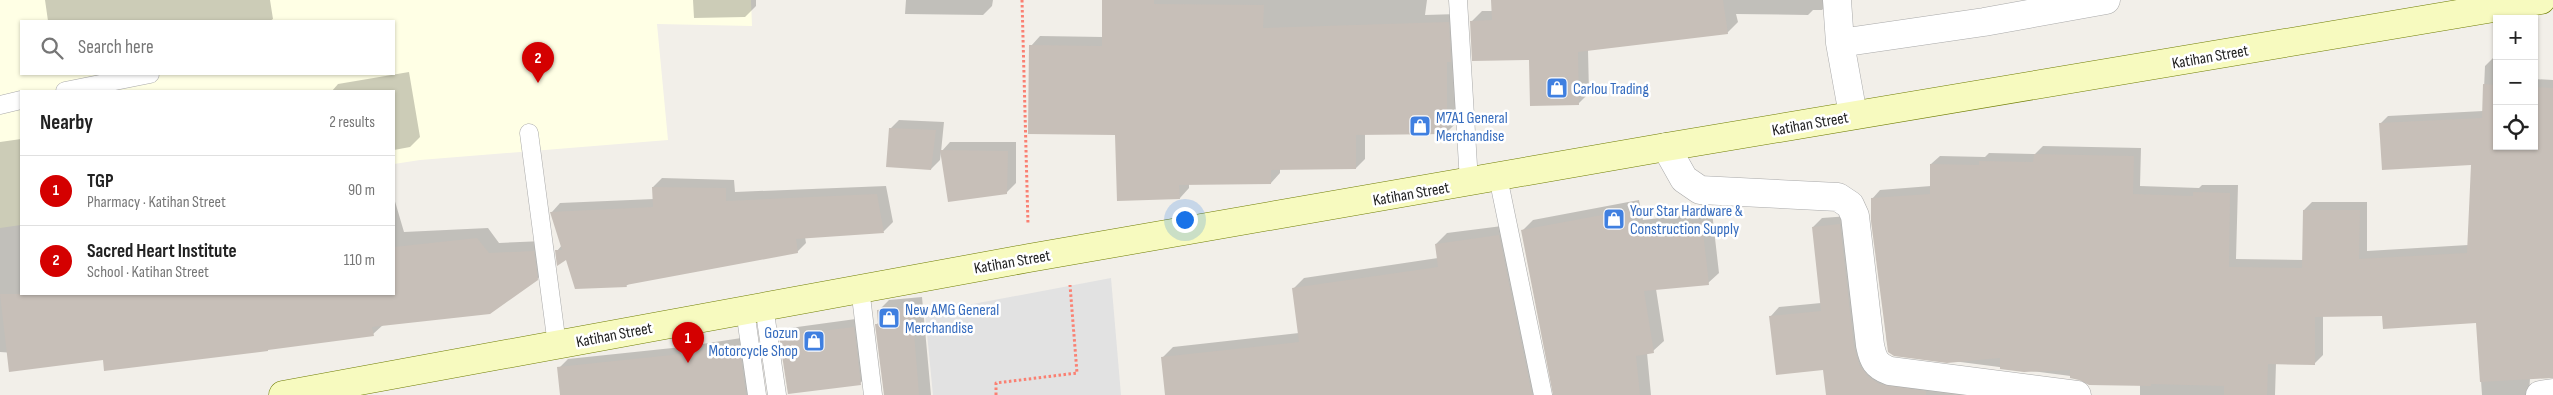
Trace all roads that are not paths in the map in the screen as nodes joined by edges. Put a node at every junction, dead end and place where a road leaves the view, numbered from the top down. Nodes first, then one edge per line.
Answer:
1 (1458, 0) edge
2 (1837, 0) edge
3 (2106, 0) edge
4 (2533, 1) edge
5 (1840, 43) junction
6 (145, 75) edge
7 (70, 90) edge
8 (20, 100) edge
9 (0, 105) edge
10 (1853, 116) junction
11 (529, 133) dead end
12 (1666, 147) junction
13 (1498, 177) junction
14 (1469, 182) junction
15 (860, 288) junction
16 (754, 308) junction
17 (557, 345) junction
18 (2553, 393) edge
19 (284, 395) edge
20 (757, 395) edge
21 (777, 395) edge
22 (874, 395) edge
23 (1543, 395) edge
24 (2077, 395) edge
25 (2540, 395) edge

1 - 14 lane
2 - 5 street
3 - 5 street
4 - 10 street, Katihan Street
5 - 10 street
6 - 7 lane
8 - 9 lane
10 - 12 street, Katihan Street
11 - 17 lane
12 - 13 street, Katihan Street
12 - 24 street
13 - 14 street, Katihan Street
13 - 23 lane
14 - 15 street, Katihan Street
15 - 16 street, Katihan Street
15 - 22 lane
16 - 17 street, Katihan Street
16 - 20 lane
16 - 21 lane
17 - 19 street, Katihan Street
18 - 25 street

